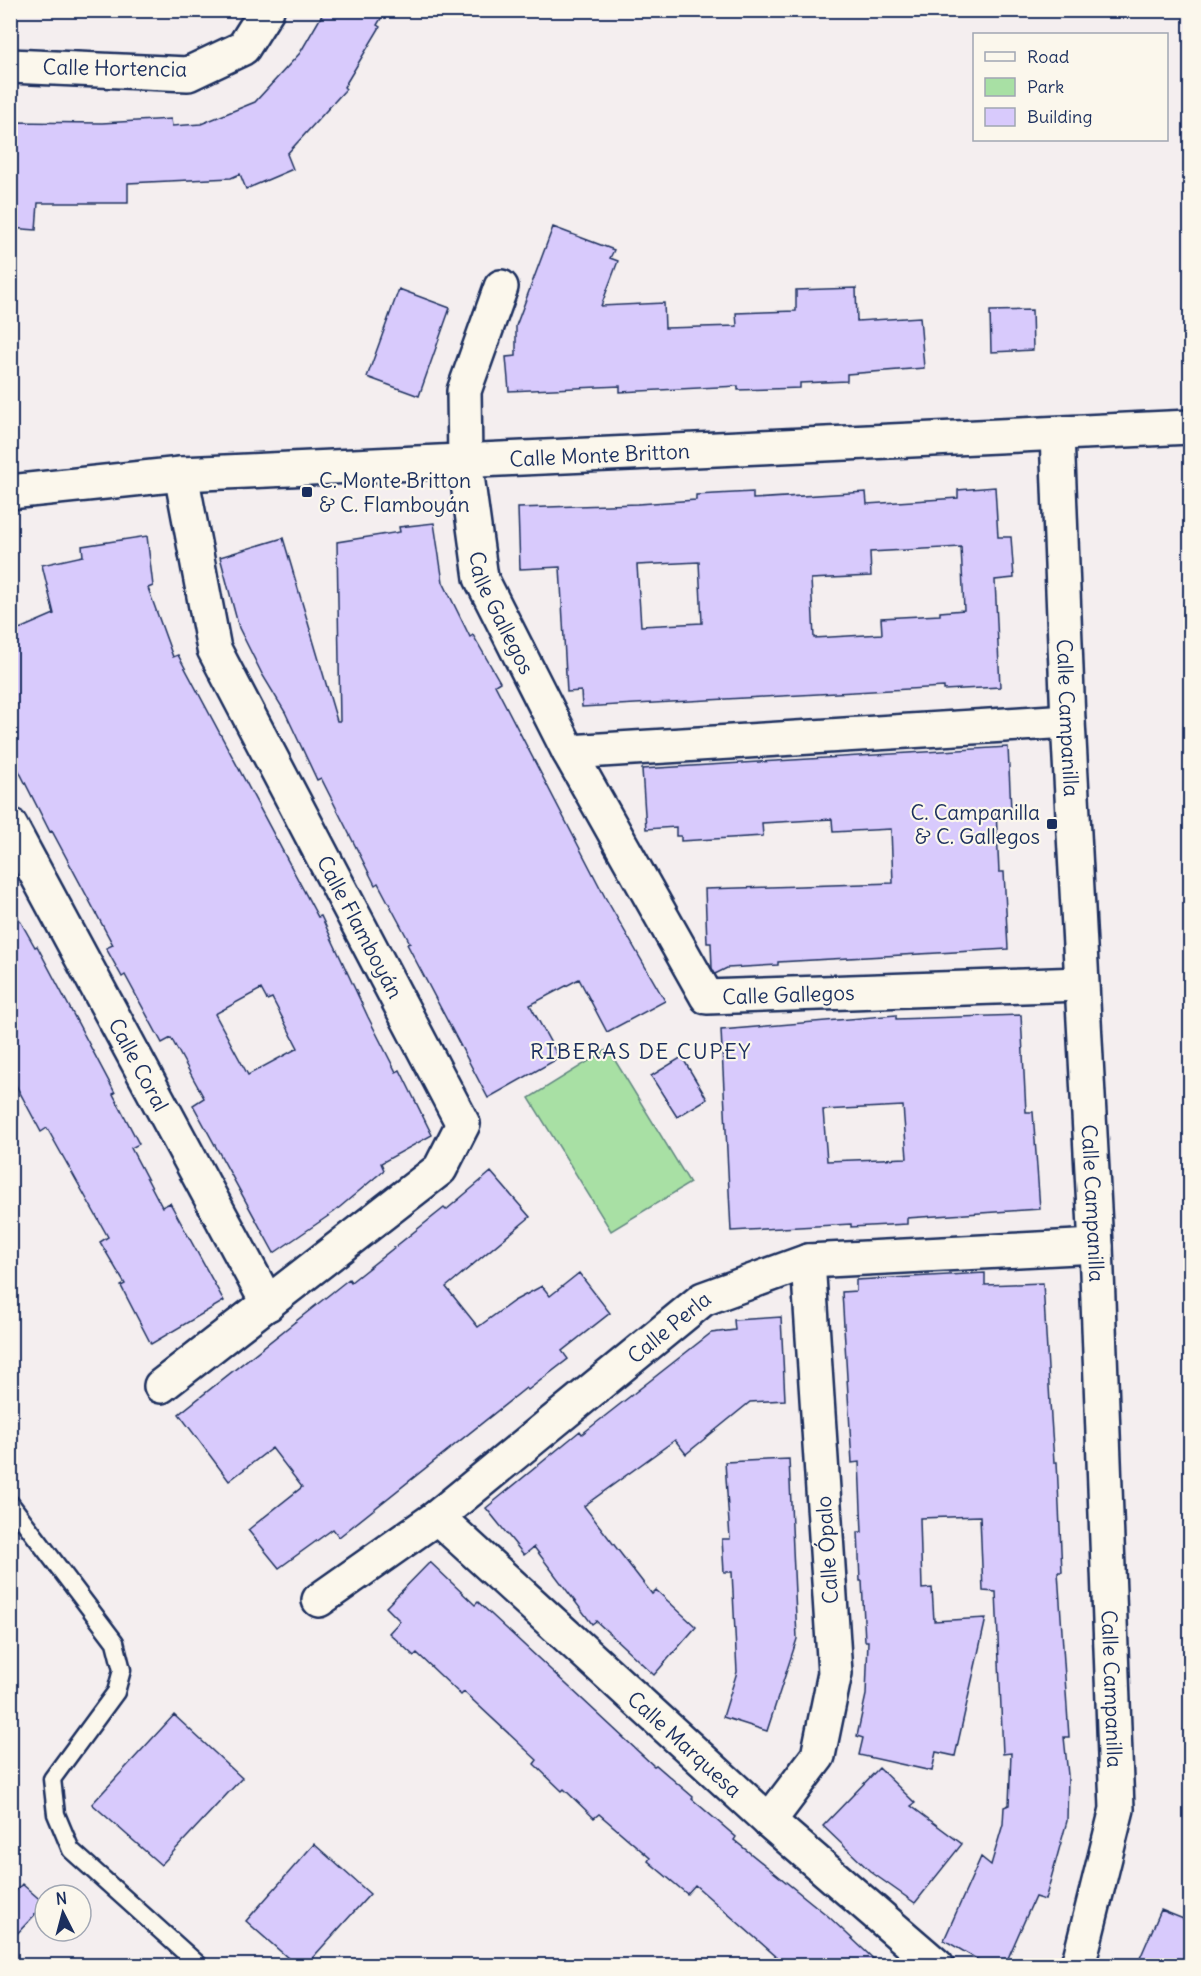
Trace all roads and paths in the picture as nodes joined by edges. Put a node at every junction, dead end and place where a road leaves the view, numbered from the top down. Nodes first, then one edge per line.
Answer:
1 (267, 10) edge
2 (10, 66) edge
3 (501, 287) dead end
4 (1191, 427) edge
5 (1057, 434) junction
6 (465, 461) junction
7 (181, 474) junction
8 (10, 492) edge
9 (1068, 720) junction
10 (569, 752) junction
11 (10, 825) edge
12 (1081, 984) junction
13 (1096, 1246) junction
14 (808, 1262) junction
15 (268, 1304) junction
16 (161, 1386) dead end
17 (10, 1503) edge
18 (437, 1517) junction
19 (319, 1600) dead end
20 (769, 1821) junction
21 (200, 1965) edge
22 (937, 1965) edge
23 (1076, 1965) edge

1 - 2 street, Calle Hortencia
3 - 6 street, Calle Gallegos
4 - 5 street, Calle Monte Britton
5 - 6 street, Calle Monte Britton
5 - 9 street, Calle Campanilla
6 - 7 street, Calle Monte Britton
6 - 10 street, Calle Gallegos
7 - 8 street, Calle Monte Britton
7 - 15 street, Calle Flamboyán
9 - 10 street
9 - 12 street, Calle Campanilla
10 - 12 street, Calle Gallegos
11 - 15 street, Calle Coral
12 - 13 street, Calle Campanilla
13 - 14 street, Calle Perla
13 - 23 street, Calle Campanilla
14 - 18 street, Calle Perla
14 - 20 street, Calle Ópalo
15 - 16 street
17 - 21 lane
18 - 19 street, Calle Perla
18 - 20 street, Calle Marquesa
20 - 22 street, Calle Marquesa

